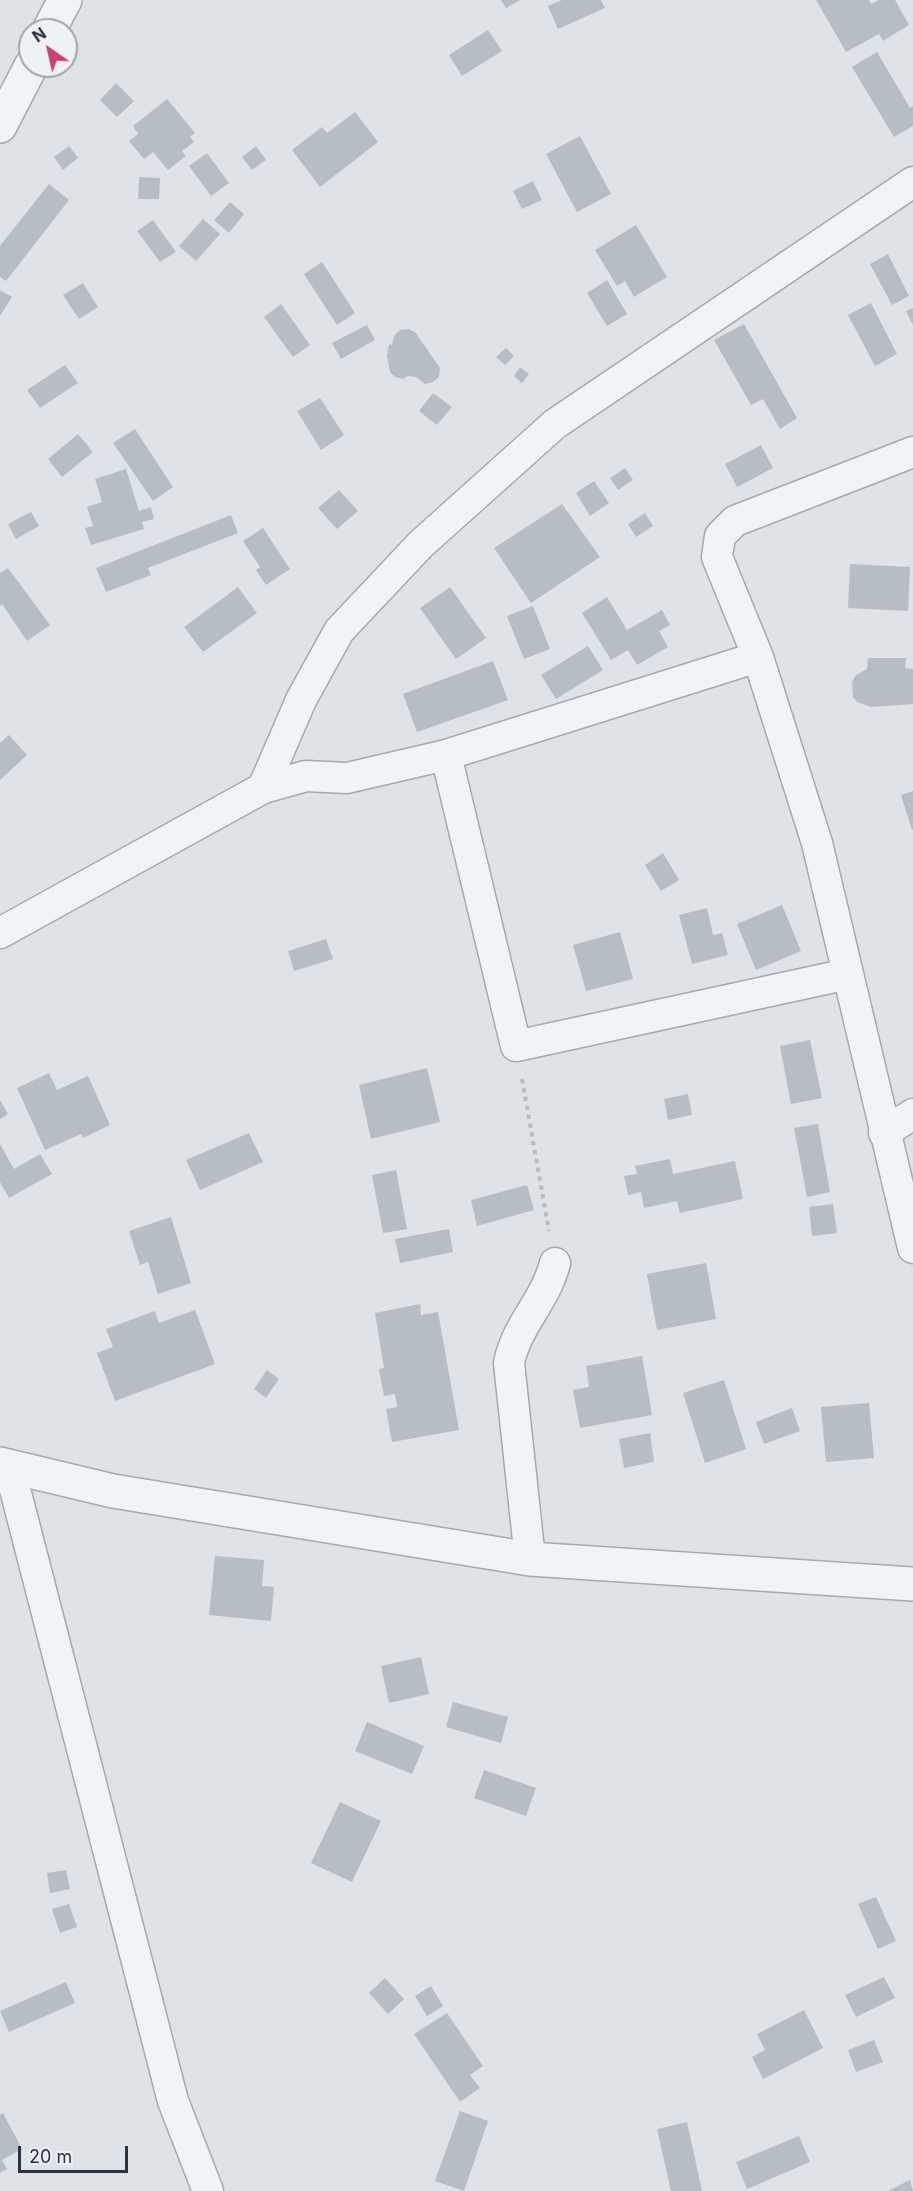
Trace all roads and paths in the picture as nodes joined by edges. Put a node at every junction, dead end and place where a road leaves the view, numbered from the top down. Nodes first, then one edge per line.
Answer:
1 (65, 0) edge
2 (55, 18) edge
3 (16, 84) edge
4 (0, 126) edge
5 (913, 182) edge
6 (913, 453) edge
7 (758, 657) junction
8 (446, 755) junction
9 (263, 789) junction
10 (0, 933) edge
11 (848, 974) junction
12 (516, 1046) junction
13 (913, 1114) edge
14 (885, 1133) junction
15 (913, 1248) edge
16 (555, 1263) joint
17 (4, 1465) edge
18 (530, 1559) junction
19 (913, 1584) edge
20 (208, 2191) edge

1 - 2 street
3 - 4 street
5 - 9 street
6 - 7 street
7 - 8 street
7 - 11 street
8 - 9 street
8 - 12 street
9 - 10 street
11 - 12 street
11 - 14 street
12 - 16 path
13 - 14 street
14 - 15 street
16 - 18 street
17 - 18 street
17 - 20 street
18 - 19 street

